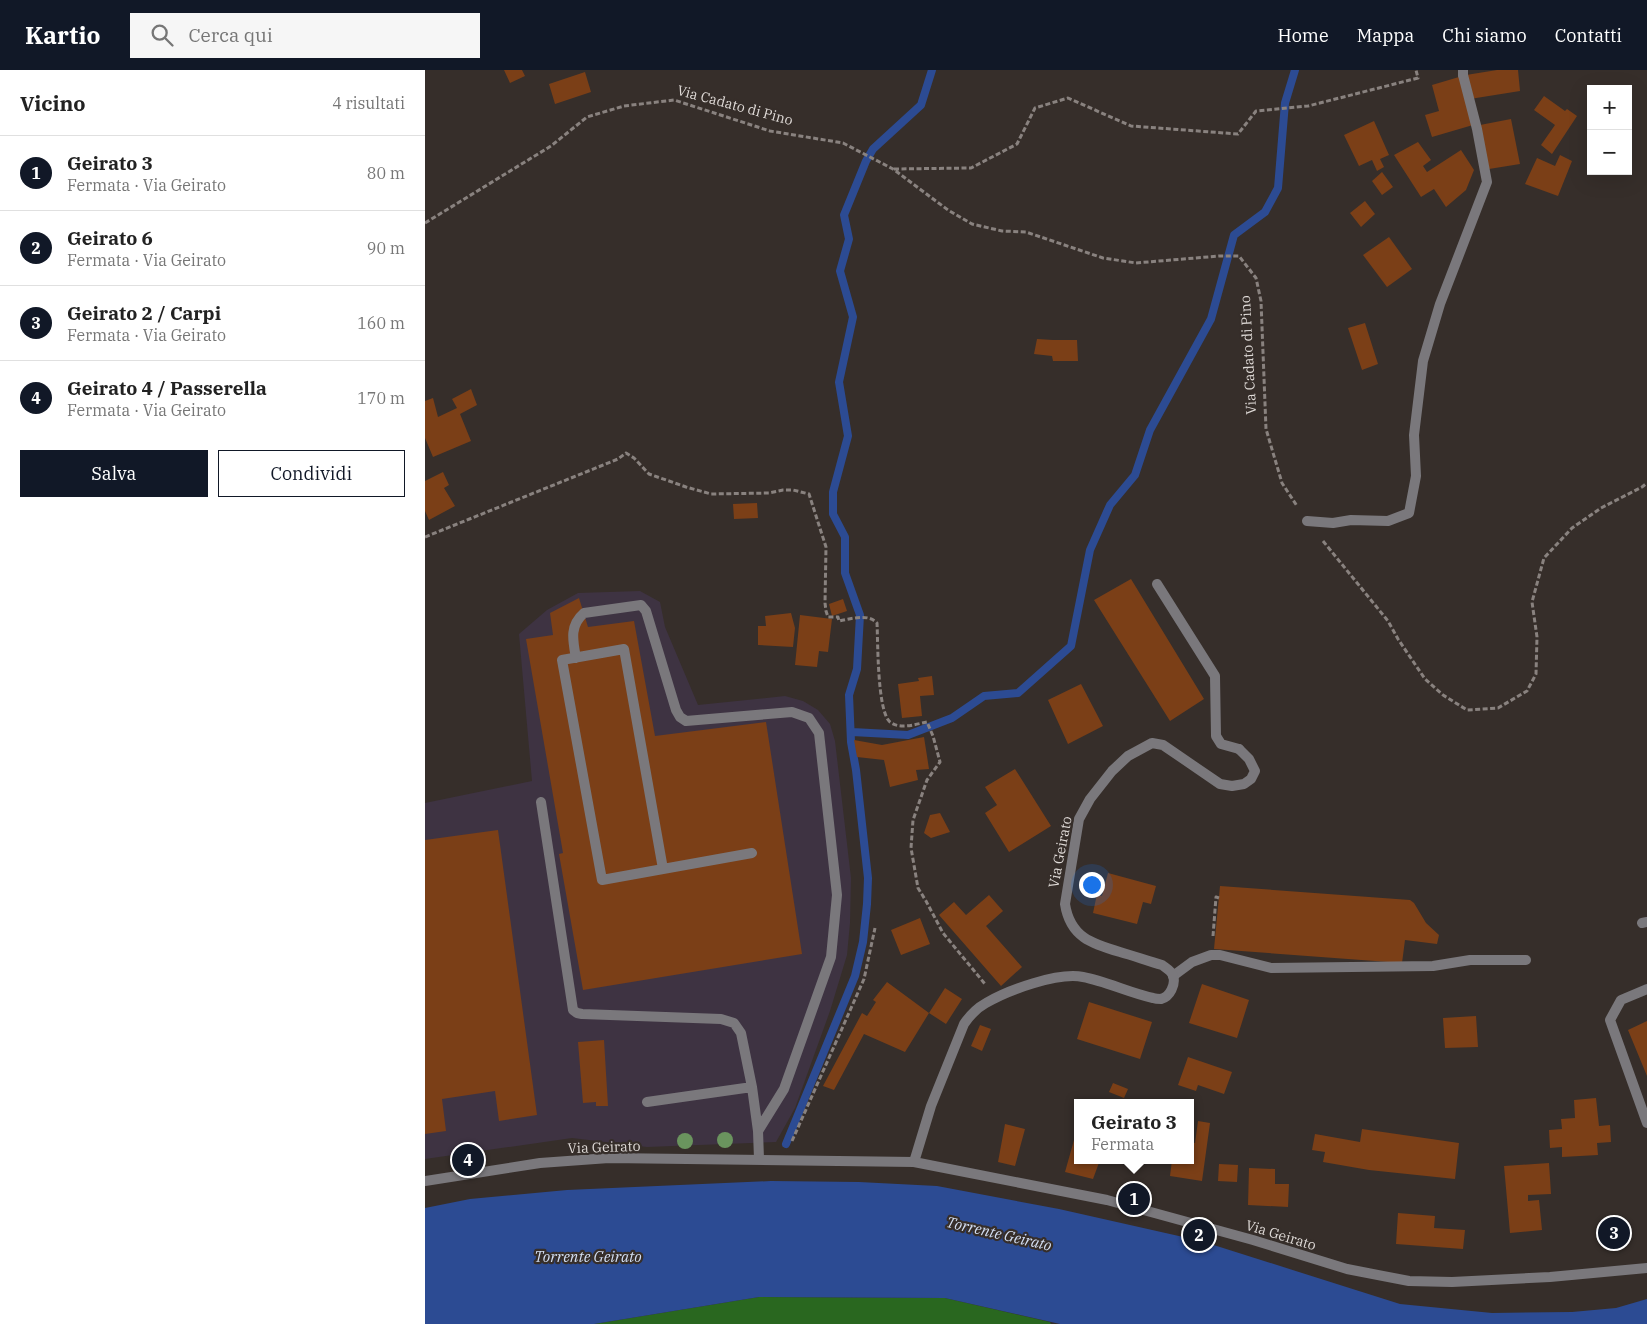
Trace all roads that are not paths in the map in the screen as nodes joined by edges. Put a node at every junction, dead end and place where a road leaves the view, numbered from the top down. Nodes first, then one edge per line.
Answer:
1 (1463, 72) edge
2 (1307, 522) road end
3 (1157, 584) dead end
4 (576, 658) junction
5 (541, 802) dead end
6 (752, 853) dead end
7 (663, 869) junction
8 (1526, 960) dead end
9 (1173, 976) junction
10 (1647, 989) edge
11 (752, 1087) junction
12 (647, 1102) dead end
13 (1647, 1123) edge
14 (758, 1131) junction
15 (759, 1159) junction
16 (914, 1162) junction
17 (425, 1181) edge
18 (1647, 1268) edge

1 - 2 street
3 - 9 street, Via Geirato
4 - 7 street
4 - 7 street
4 - 14 street
5 - 11 street
6 - 7 street
8 - 9 street
9 - 16 street
10 - 13 street
11 - 12 street
11 - 14 street
14 - 15 street
15 - 16 street, Via Geirato
15 - 17 street, Via Geirato
16 - 18 street, Via Geirato

